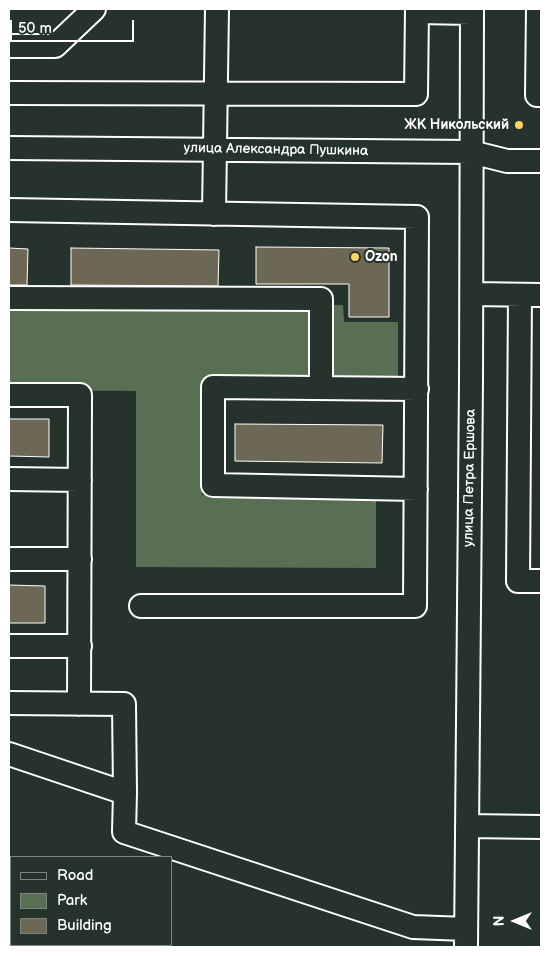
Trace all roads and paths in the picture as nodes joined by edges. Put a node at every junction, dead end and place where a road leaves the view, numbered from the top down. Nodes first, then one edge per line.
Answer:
1 (94, 9) edge
2 (217, 9) edge
3 (538, 9) edge
4 (417, 10) edge
5 (472, 11) edge
6 (9, 46) edge
7 (9, 93) edge
8 (216, 94) junction
9 (541, 95) edge
10 (9, 148) edge
11 (215, 150) junction
12 (471, 152) junction
13 (541, 161) edge
14 (9, 210) edge
15 (214, 214) junction
16 (472, 294) junction
17 (531, 295) edge
18 (9, 298) edge
19 (321, 388) junction
20 (417, 389) junction
21 (9, 395) edge
22 (9, 479) edge
23 (80, 480) junction
24 (416, 489) junction
25 (9, 559) edge
26 (80, 560) junction
27 (541, 581) edge
28 (141, 606) dead end
29 (9, 646) edge
30 (80, 646) junction
31 (9, 703) edge
32 (79, 704) junction
33 (9, 754) edge
34 (125, 793) junction
35 (467, 826) junction
36 (541, 827) edge
37 (467, 942) edge

1 - 6 street
2 - 8 street
3 - 9 street
4 - 5 street
4 - 8 street
5 - 12 street, улица Петра Ершова
7 - 8 street
8 - 11 street
10 - 11 street, улица Александра Пушкина
11 - 12 street, улица Александра Пушкина
11 - 15 street
12 - 13 street, улица Александра Пушкина
12 - 16 street, улица Петра Ершова
14 - 15 street
15 - 20 street
16 - 17 street
16 - 35 street, улица Петра Ершова
17 - 27 street
18 - 19 street
19 - 20 street
19 - 24 street
20 - 24 street
21 - 23 street
22 - 23 street
23 - 26 street
24 - 28 street
25 - 26 street
26 - 30 street
29 - 30 street
30 - 32 street
31 - 32 street
32 - 34 street
33 - 34 street
34 - 37 street
35 - 36 street
35 - 37 street, улица Петра Ершова

